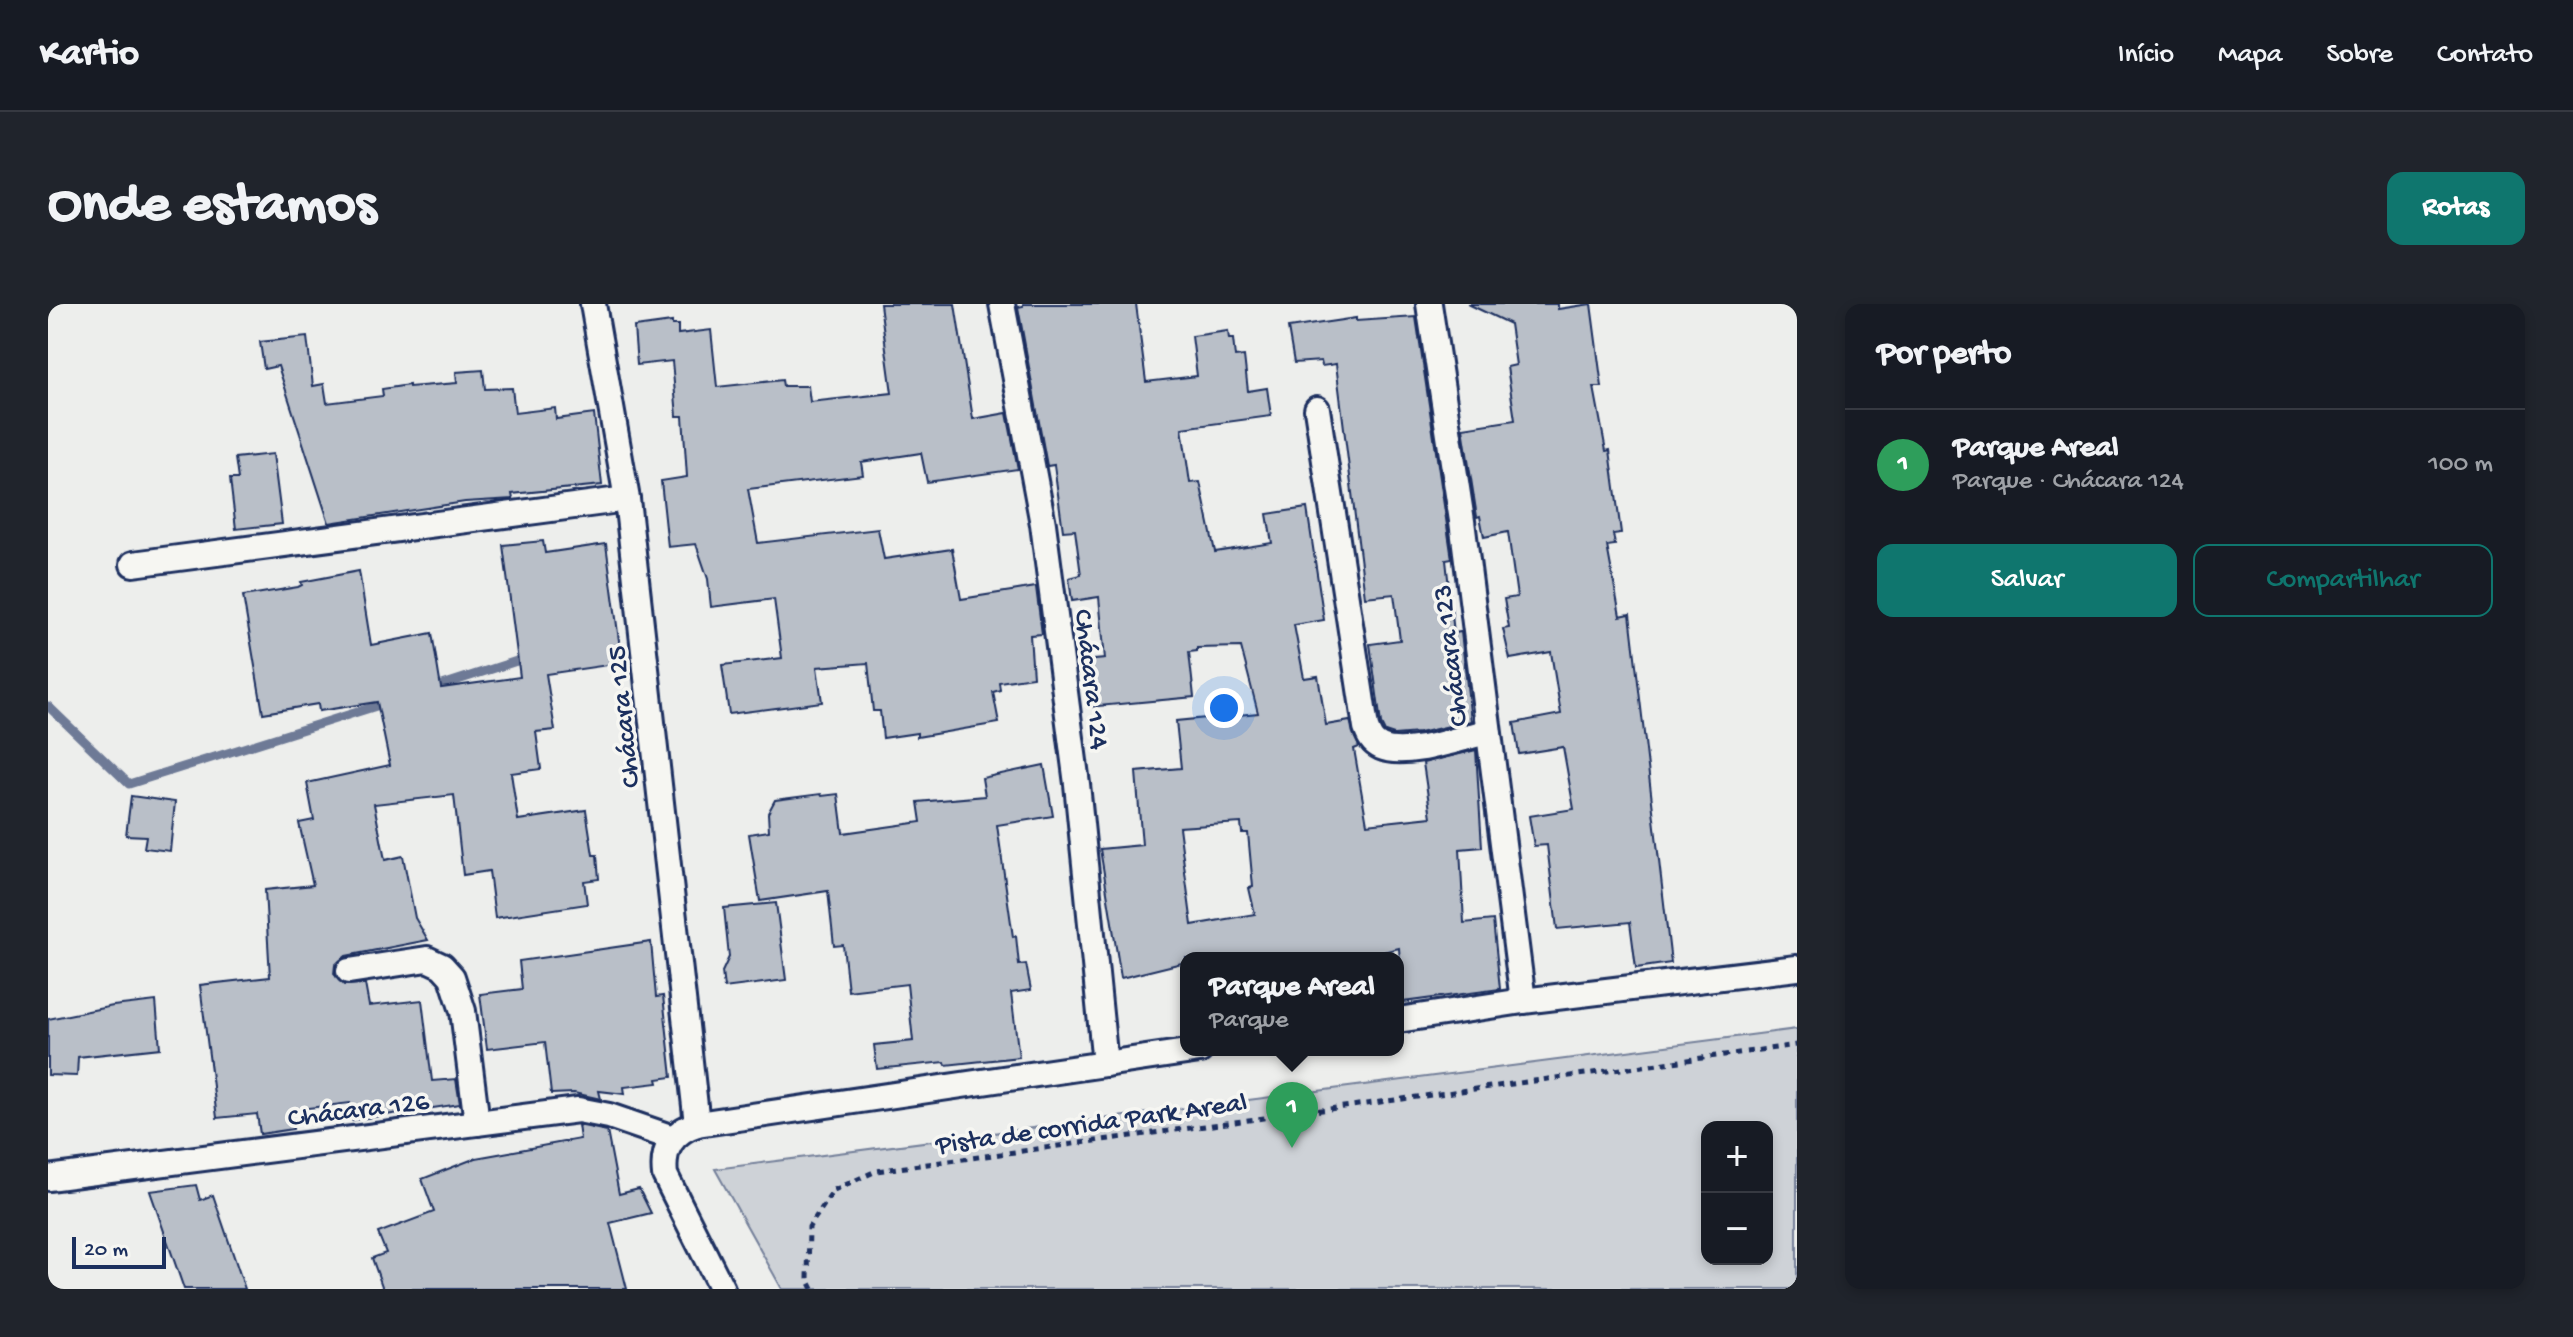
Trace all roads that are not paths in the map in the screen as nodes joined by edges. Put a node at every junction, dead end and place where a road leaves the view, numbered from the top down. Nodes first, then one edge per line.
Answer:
1 (593, 304) edge
2 (1002, 304) edge
3 (1429, 304) edge
4 (1317, 409) dead end
5 (627, 499) junction
6 (133, 564) dead end
7 (1487, 732) junction
8 (1797, 968) edge
9 (349, 971) dead end
10 (1523, 1001) junction
11 (1404, 1019) edge
12 (1180, 1053) edge
13 (1105, 1064) junction
14 (477, 1123) junction
15 (697, 1124) junction
16 (673, 1138) junction
17 (48, 1178) edge
18 (722, 1289) edge

1 - 5 street, Chácara 125
2 - 13 street, Chácara 124
3 - 7 street, Chácara 123
4 - 7 street
5 - 6 street
5 - 15 street, Chácara 125
7 - 10 street, Chácara 123
8 - 10 street
9 - 14 street
10 - 11 street
12 - 13 street
13 - 15 street
14 - 16 street, Chácara 126
14 - 17 street, Chácara 126
15 - 16 street
16 - 18 street

